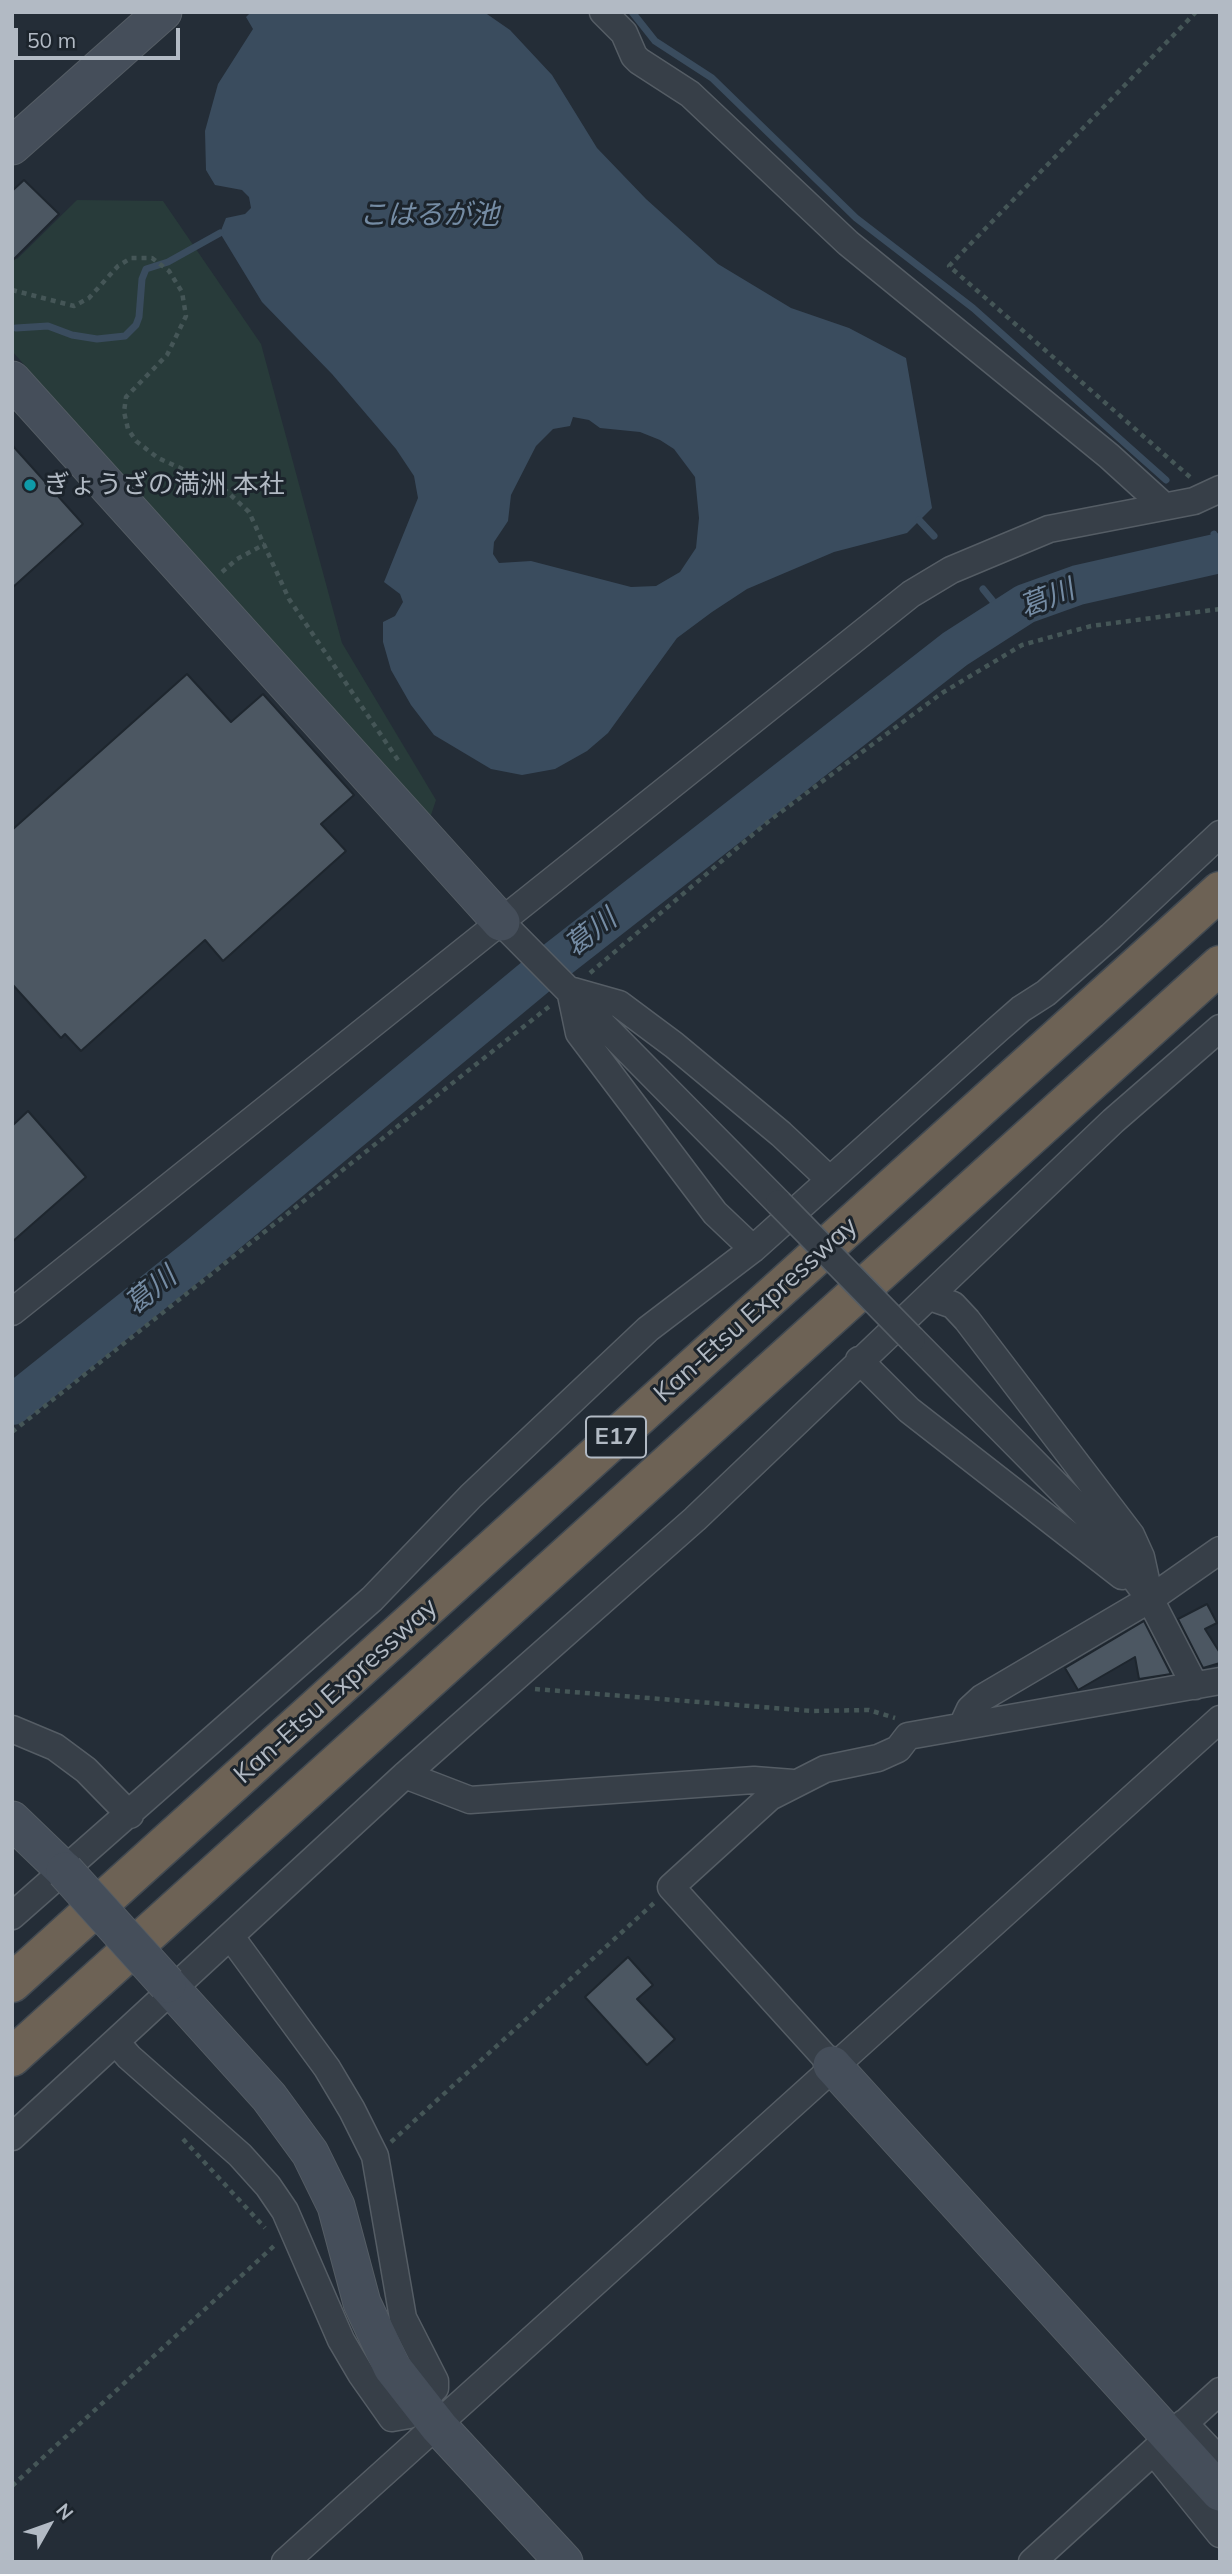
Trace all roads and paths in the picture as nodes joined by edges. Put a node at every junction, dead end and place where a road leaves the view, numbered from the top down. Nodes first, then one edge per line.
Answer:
1 (163, 12) edge
2 (603, 12) edge
3 (1196, 12) edge
4 (12, 146) edge
5 (12, 290) edge
6 (12, 380) edge
7 (1215, 492) edge
8 (1164, 506) junction
9 (265, 544) junction
10 (237, 559) dead end
11 (406, 773) dead end
12 (1220, 834) edge
13 (1220, 891) edge
14 (510, 929) junction
15 (1220, 965) edge
16 (568, 988) junction
17 (1220, 1028) edge
18 (830, 1181) junction
19 (753, 1248) junction
20 (930, 1297) junction
21 (12, 1312) edge
22 (859, 1360) junction
23 (1220, 1550) edge
24 (1150, 1599) junction
25 (1207, 1684) edge
26 (504, 1687) junction
27 (1220, 1719) edge
28 (962, 1724) junction
29 (12, 1729) edge
30 (908, 1735) junction
31 (405, 1775) junction
32 (793, 1783) junction
33 (130, 1815) junction
34 (12, 1820) edge
35 (65, 1871) junction
36 (671, 1887) junction
37 (12, 1916) edge
38 (231, 1937) junction
39 (12, 1983) edge
40 (170, 1987) junction
41 (116, 2042) junction
42 (12, 2057) edge
43 (832, 2065) junction
44 (178, 2134) dead end
45 (12, 2137) edge
46 (375, 2157) junction
47 (278, 2243) junction
48 (285, 2251) dead end
49 (1220, 2392) edge
50 (430, 2416) junction
51 (1169, 2437) junction
52 (1220, 2461) edge
53 (12, 2486) edge
54 (1220, 2492) edge
55 (1220, 2534) edge
56 (285, 2562) edge
57 (564, 2562) edge
58 (1032, 2562) edge

1 - 4 street
2 - 8 street
3 - 7 path
5 - 9 path
6 - 14 street
7 - 8 street
8 - 14 street
9 - 10 path
9 - 11 path
12 - 18 street
13 - 39 highway, Kan-Etsu Expressway / E17
14 - 16 street
14 - 21 street
15 - 42 highway, Kan-Etsu Expressway / E17
16 - 18 street
16 - 19 street
16 - 24 street, bridge
17 - 20 street
18 - 19 street
19 - 33 street
20 - 22 street
20 - 24 street
22 - 24 street
22 - 26 street
23 - 24 street
24 - 25 street
24 - 28 street
25 - 28 street
26 - 30 path
26 - 31 street
27 - 43 street
28 - 30 street
29 - 33 street
30 - 32 street
31 - 32 street
31 - 38 street
32 - 36 street
33 - 35 street
34 - 35 street
35 - 37 street
35 - 40 street, bridge
36 - 43 street
36 - 46 path
38 - 40 street
38 - 46 street
40 - 41 street
40 - 50 street
41 - 45 street
41 - 50 street
43 - 50 street
43 - 51 street
44 - 47 path
46 - 50 street
47 - 48 path
47 - 53 path
49 - 51 street
50 - 56 street
50 - 57 street
51 - 52 street
51 - 54 street
51 - 55 street
51 - 58 street

